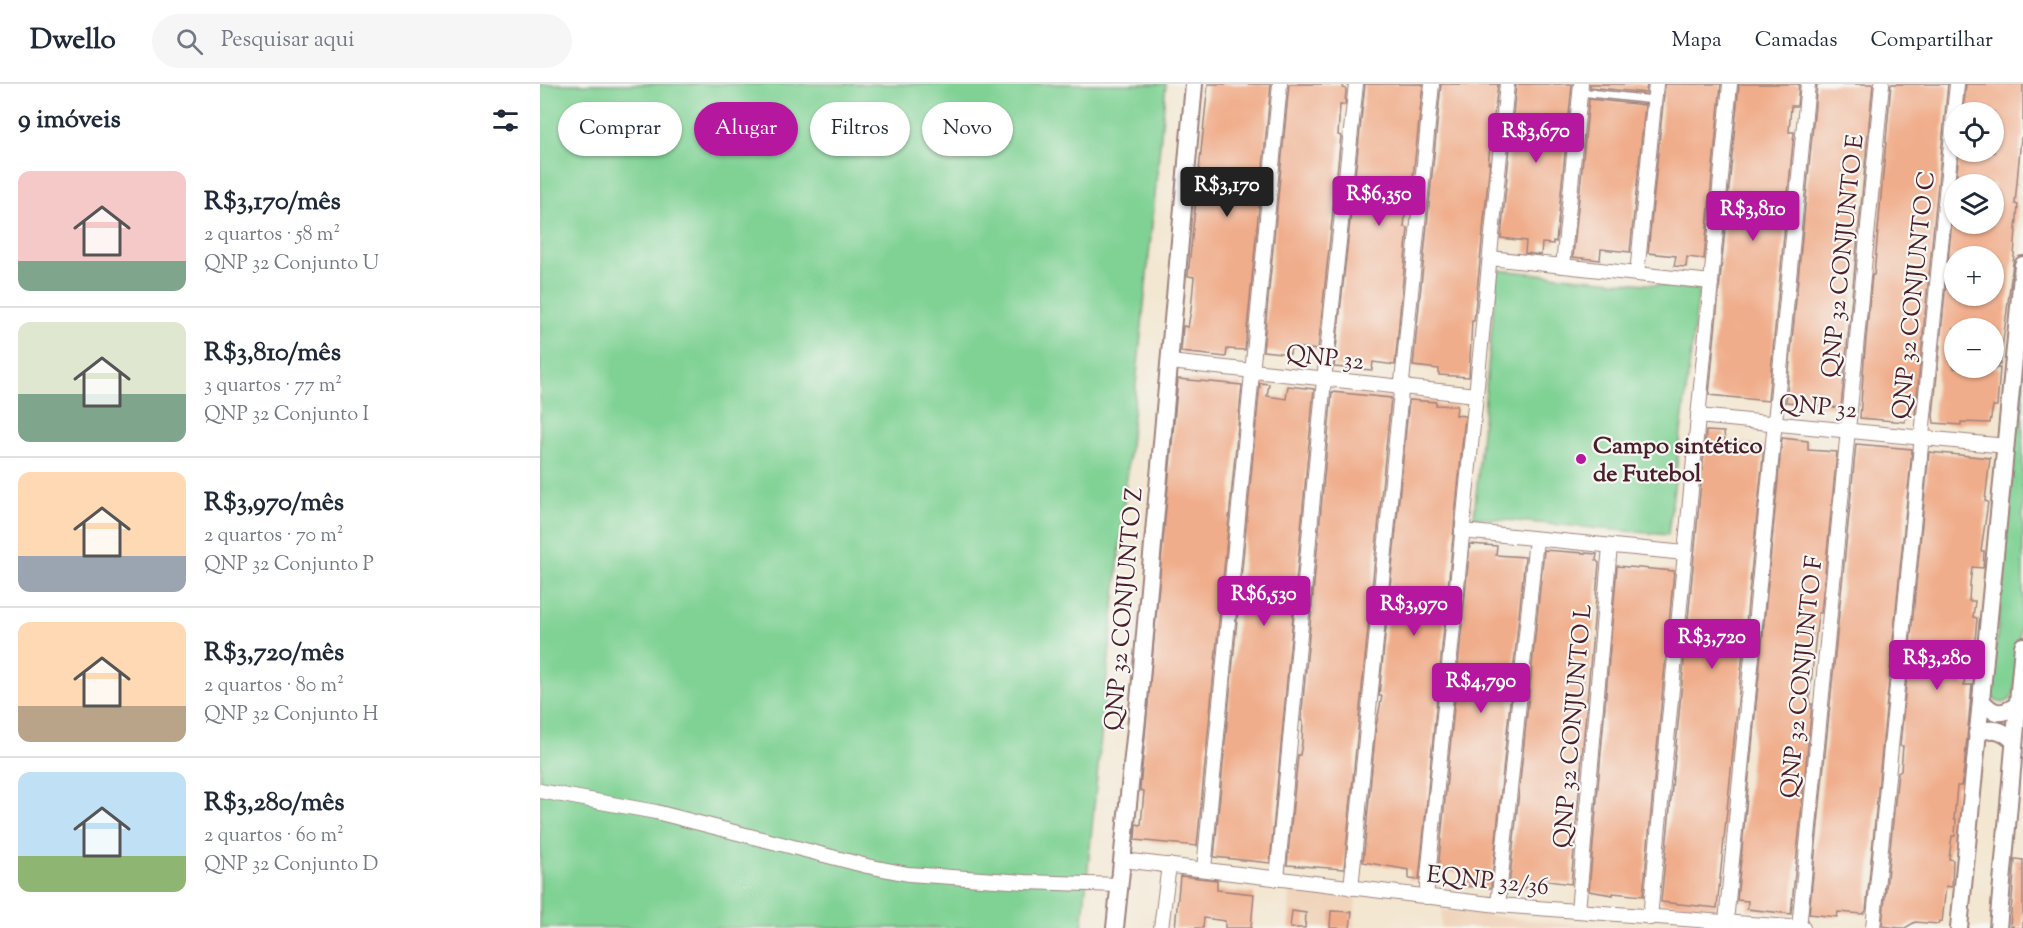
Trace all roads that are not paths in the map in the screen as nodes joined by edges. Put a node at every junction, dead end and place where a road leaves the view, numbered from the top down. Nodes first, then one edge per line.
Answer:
1 (1194, 84) edge
2 (1280, 84) edge
3 (1356, 84) edge
4 (1432, 84) edge
5 (1507, 84) edge
6 (1656, 84) edge
7 (1730, 84) edge
8 (1808, 84) edge
9 (1882, 84) edge
10 (1957, 84) edge
11 (1580, 88) edge
12 (1654, 100) junction
13 (1490, 258) junction
14 (1563, 266) junction
15 (2023, 266) edge
16 (1637, 274) junction
17 (1711, 282) junction
18 (1170, 362) junction
19 (1252, 372) junction
20 (1324, 380) junction
21 (1400, 388) junction
22 (1476, 395) junction
23 (1698, 416) junction
24 (1773, 424) junction
25 (1847, 432) junction
26 (1922, 438) junction
27 (2006, 446) junction
28 (1461, 531) junction
29 (1536, 538) junction
30 (1610, 546) junction
31 (1685, 553) junction
32 (2023, 646) edge
33 (1981, 700) junction
34 (2017, 705) junction
35 (1977, 733) junction
36 (2013, 740) junction
37 (540, 791) edge
38 (1123, 860) junction
39 (1168, 865) junction
40 (1204, 870) junction
41 (1277, 879) junction
42 (1120, 885) junction
43 (1351, 888) junction
44 (1426, 897) junction
45 (1498, 905) junction
46 (1578, 911) junction
47 (1650, 918) junction
48 (1725, 922) junction
49 (1115, 928) edge
50 (1161, 928) edge
51 (1799, 928) edge
52 (1803, 928) edge
53 (1873, 928) edge
54 (1959, 928) edge
55 (1998, 928) edge

1 - 18 street, QNP 32 CONJUNTO Z
2 - 19 street
3 - 20 street
4 - 21 street
5 - 13 street
6 - 12 street
7 - 17 street
8 - 24 street
9 - 25 street, QNP 32 CONJUNTO E
10 - 26 street, QNP 32 CONJUNTO C
11 - 12 lane
11 - 14 street
12 - 16 street
13 - 14 street
13 - 22 street
14 - 16 street
15 - 27 street
16 - 17 street
17 - 23 street
18 - 19 street, QNP 32
18 - 38 street, QNP 32 CONJUNTO Z
19 - 20 street, QNP 32
19 - 40 street
20 - 21 street, QNP 32
20 - 41 street
21 - 22 street, QNP 32
21 - 43 street
22 - 28 street
23 - 24 street, QNP 32
23 - 31 street
24 - 25 street, QNP 32
24 - 48 street
25 - 26 street, QNP 32
25 - 51 street, QNP 32 CONJUNTO F
26 - 27 street, QNP 32
26 - 53 street, QNP 32 CONJUNTO C
27 - 33 street
28 - 29 street
28 - 44 street
29 - 30 street
29 - 45 street
30 - 31 street
30 - 46 street, QNP 32 CONJUNTO L
31 - 47 street
32 - 34 street
33 - 34 street
33 - 35 street
34 - 36 street
35 - 36 street
35 - 54 street
36 - 55 street
37 - 42 street
38 - 39 street, EQNP 32/36
38 - 42 street, QNP 32 CONJUNTO Z
39 - 40 street, EQNP 32/36
39 - 50 street
40 - 41 street, EQNP 32/36
41 - 43 street, EQNP 32/36
42 - 49 street, QNP 32 CONJUNTO Z
43 - 44 street, EQNP 32/36
44 - 45 street, EQNP 32/36
45 - 46 street, EQNP 32/36
46 - 47 street, EQNP 32/36
47 - 48 street, EQNP 32/36
48 - 51 street, EQNP 32/36
51 - 52 street, EQNP 32/36

